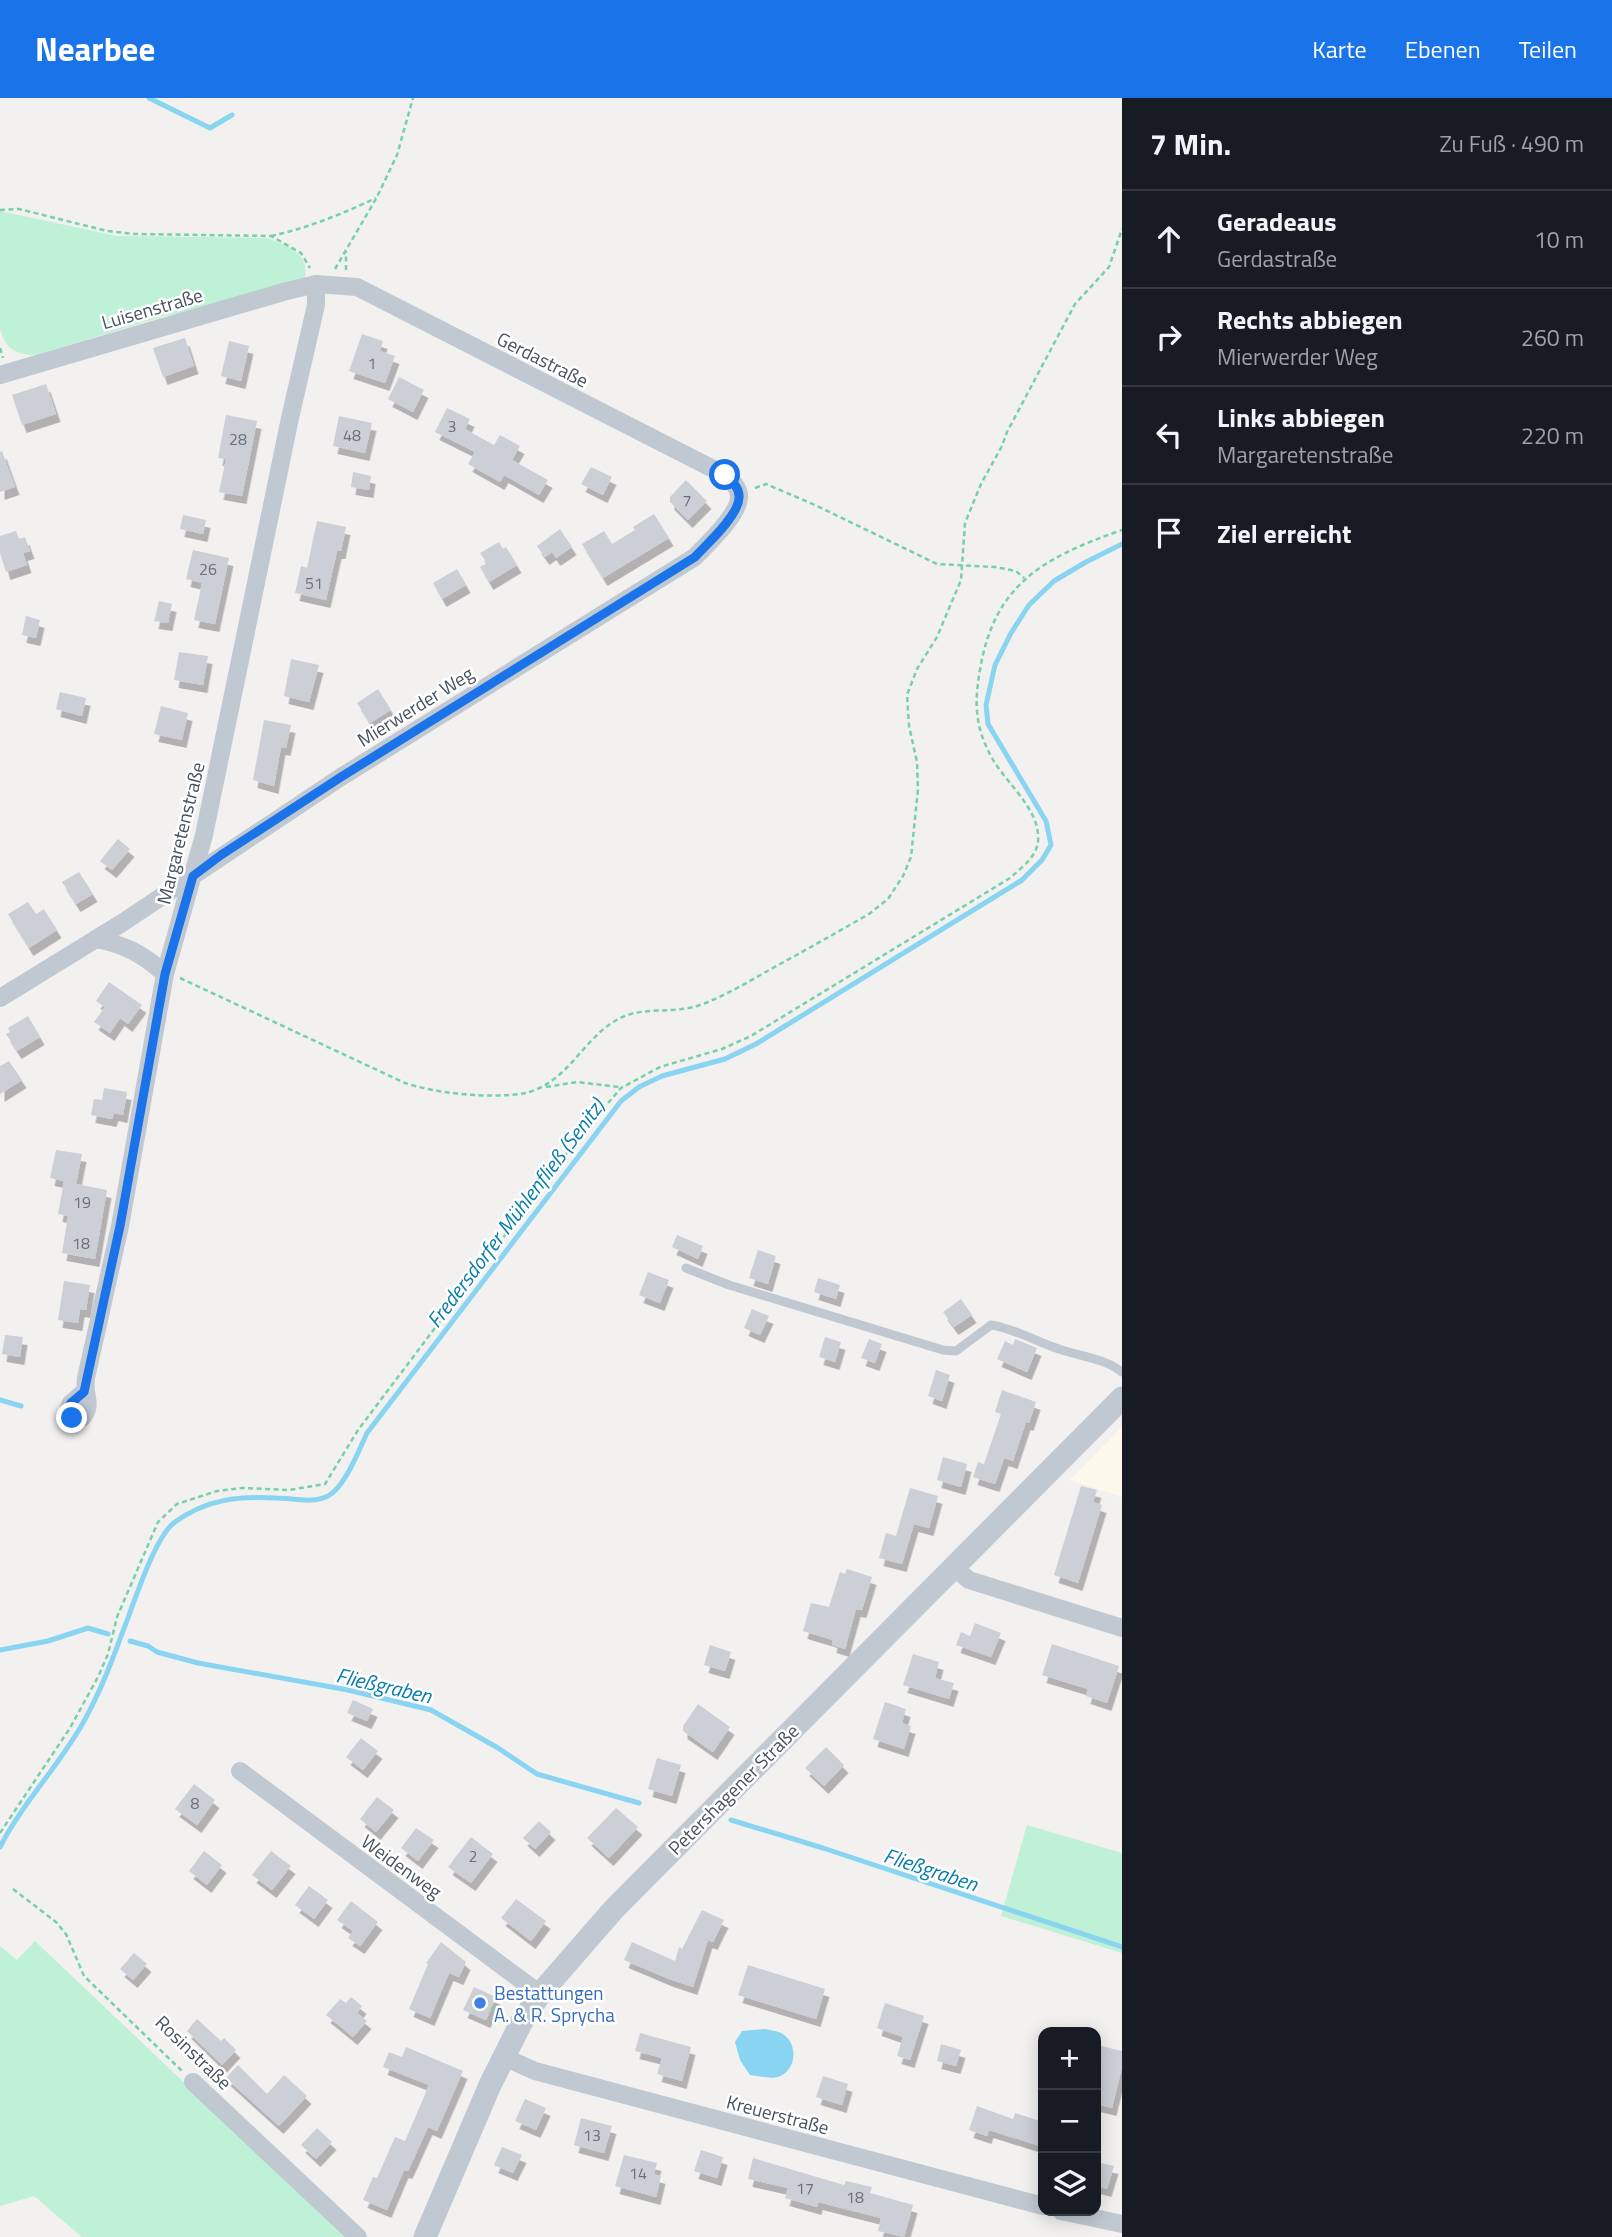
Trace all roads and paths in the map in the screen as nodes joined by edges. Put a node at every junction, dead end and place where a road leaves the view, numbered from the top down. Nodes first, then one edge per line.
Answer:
1 (413, 98) edge
2 (377, 197) junction
3 (0, 210) edge
4 (1122, 229) edge
5 (271, 236) junction
6 (309, 285) junction
7 (0, 375) edge
8 (739, 495) junction
9 (1122, 530) edge
10 (964, 565) junction
11 (1026, 579) junction
12 (193, 876) junction
13 (95, 939) junction
14 (165, 974) junction
15 (0, 998) edge
16 (543, 1087) junction
17 (621, 1088) junction
18 (686, 1268) dead end
19 (1122, 1372) edge
20 (84, 1392) dead end
21 (1122, 1398) edge
22 (953, 1567) junction
23 (1122, 1628) edge
24 (240, 1771) dead end
25 (0, 1833) edge
26 (13, 1889) dead end
27 (540, 1994) junction
28 (491, 2008) dead end
29 (506, 2015) dead end
30 (503, 2057) junction
31 (193, 2082) joint
32 (1038, 2205) edge
33 (1084, 2216) edge
34 (1122, 2224) edge
35 (358, 2237) edge
36 (425, 2237) edge

1 - 2 path
2 - 5 path
2 - 6 path
3 - 5 path
4 - 10 path
5 - 6 path
6 - 7 street, Luisenstraße
6 - 8 street, Gerdastraße
6 - 12 street, Margaretenstraße
8 - 10 path
8 - 12 street, Mierwerder Weg
9 - 11 path
10 - 11 path
10 - 16 path
11 - 17 path
12 - 13 street, Mierwerder Weg
12 - 14 street, Margaretenstraße
13 - 14 street
13 - 15 street, Mierwerder Weg
14 - 16 path
14 - 20 street, Margaretenstraße
16 - 17 path
17 - 25 path
18 - 19 lane
21 - 22 street, Petershagener Straße
22 - 23 street
22 - 27 street, Petershagener Straße
24 - 27 street, Weidenweg
26 - 31 path, Rosinstraße
27 - 30 street, Petershagener Straße
28 - 29 path
30 - 32 street, Kreuerstraße
30 - 36 street, Petershagener Straße
31 - 35 street, Rosinstraße
33 - 34 street

